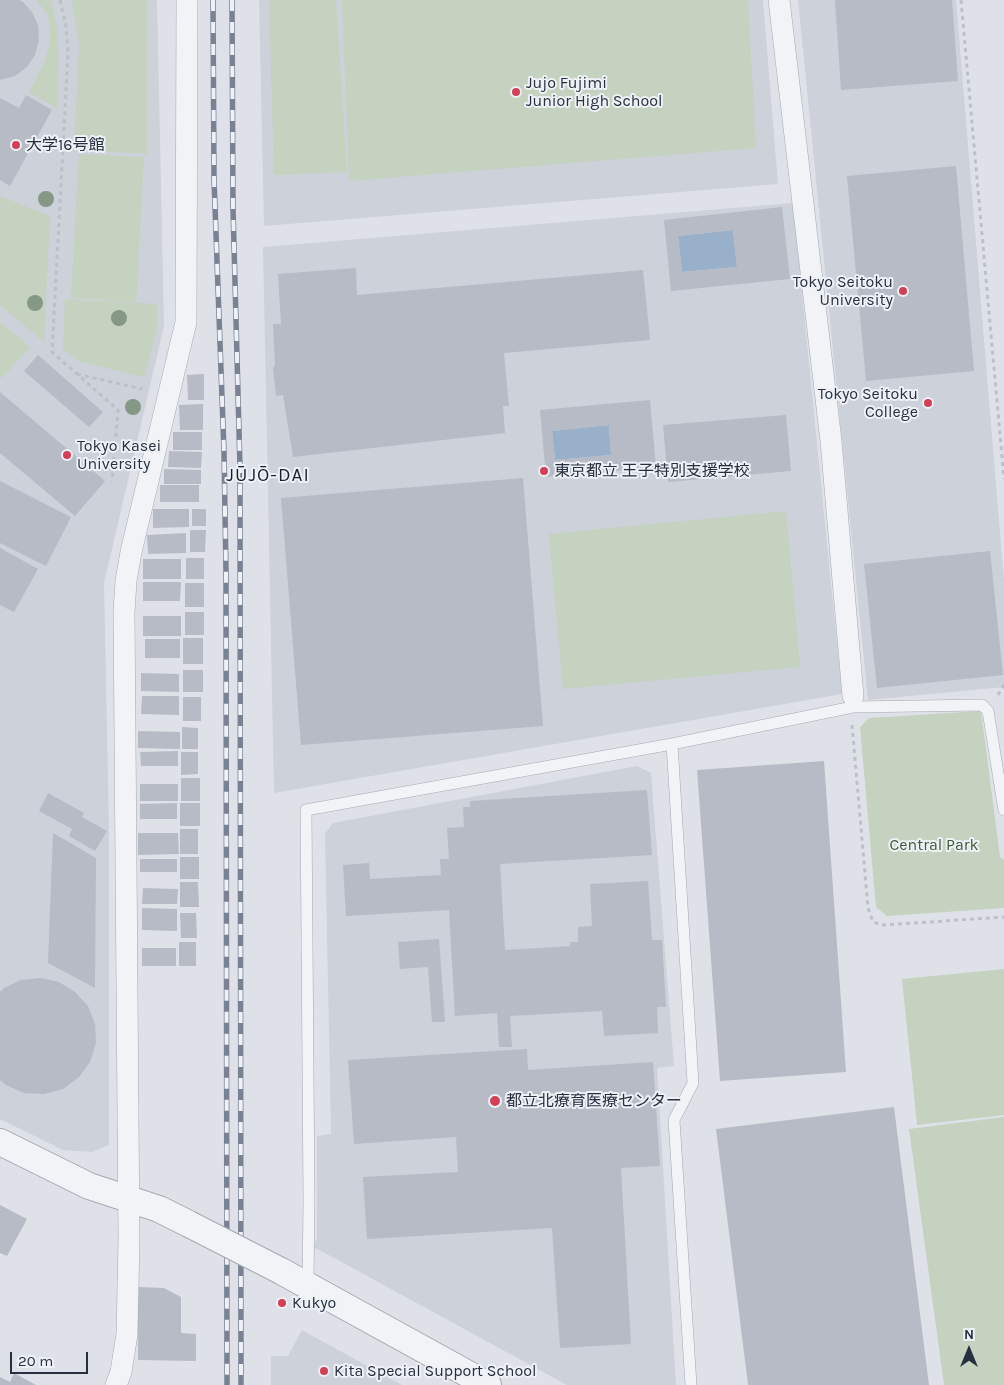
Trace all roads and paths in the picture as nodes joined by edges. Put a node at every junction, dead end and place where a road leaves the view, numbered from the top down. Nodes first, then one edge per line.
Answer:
1 (60, 0) edge
2 (187, 0) edge
3 (779, 0) edge
4 (961, 0) edge
5 (76, 374) junction
6 (142, 389) dead end
7 (1004, 479) edge
8 (112, 481) dead end
9 (853, 701) junction
10 (672, 744) junction
11 (1004, 810) edge
12 (1004, 917) edge
13 (0, 1142) edge
14 (129, 1199) junction
15 (308, 1286) junction
16 (116, 1385) edge
17 (488, 1385) edge
18 (691, 1385) edge

1 - 5 path
2 - 14 street
3 - 9 street
4 - 7 path
5 - 6 path
5 - 8 path
9 - 10 lane
9 - 11 lane
9 - 12 path
10 - 15 lane
10 - 18 lane
13 - 14 street
14 - 15 street, bridge
14 - 16 street
15 - 17 street

